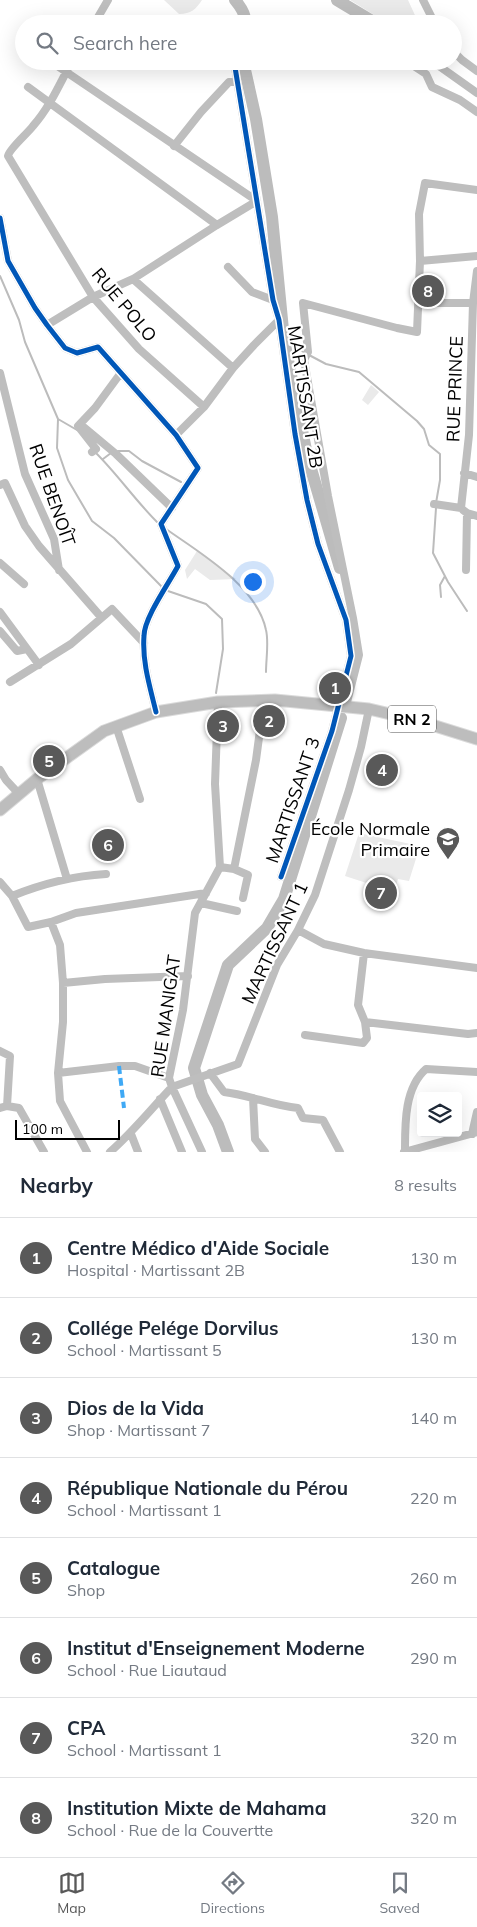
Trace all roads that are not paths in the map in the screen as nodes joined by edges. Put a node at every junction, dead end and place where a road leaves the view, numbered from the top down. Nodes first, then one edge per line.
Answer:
1 (108, 0) edge
2 (423, 0) edge
3 (99, 15) edge
4 (430, 15) edge
5 (462, 60) edge
6 (63, 70) edge
7 (235, 70) edge
8 (420, 70) edge
9 (477, 71) edge
10 (66, 72) junction
11 (237, 82) junction
12 (28, 87) dead end
13 (50, 103) junction
14 (477, 112) edge
15 (174, 146) junction
16 (477, 190) edge
17 (257, 202) junction
18 (0, 218) edge
19 (217, 225) junction
20 (477, 256) edge
21 (420, 261) junction
22 (228, 267) dead end
23 (477, 271) edge
24 (133, 279) junction
25 (92, 297) junction
26 (273, 300) junction
27 (473, 303) junction
28 (419, 304) junction
29 (279, 320) junction
30 (47, 325) junction
31 (234, 368) junction
32 (0, 373) edge
33 (120, 374) junction
34 (204, 407) junction
35 (80, 424) junction
36 (176, 435) junction
37 (473, 436) edge
38 (94, 451) dead end
39 (464, 473) junction
40 (477, 477) edge
41 (0, 485) edge
42 (436, 504) dead end
43 (172, 508) junction
44 (464, 510) junction
45 (477, 516) edge
46 (0, 563) edge
47 (59, 570) junction
48 (466, 570) dead end
49 (24, 584) dead end
50 (0, 612) edge
51 (101, 617) junction
52 (0, 631) edge
53 (144, 643) junction
54 (27, 649) junction
55 (39, 665) junction
56 (10, 682) dead end
57 (262, 701) junction
58 (218, 702) junction
59 (342, 706) junction
60 (369, 709) junction
61 (156, 712) junction
62 (116, 726) junction
63 (332, 731) joint
64 (477, 739) edge
65 (0, 770) edge
66 (37, 779) junction
67 (20, 794) junction
68 (140, 799) dead end
69 (0, 810) edge
70 (220, 866) junction
71 (234, 869) junction
72 (106, 874) dead end
73 (281, 877) dead end
74 (67, 879) junction
75 (0, 882) edge
76 (206, 893) junction
77 (12, 896) junction
78 (243, 898) dead end
79 (201, 903) junction
80 (237, 911) dead end
81 (51, 922) junction
82 (298, 930) junction
83 (364, 953) junction
84 (477, 968) edge
85 (188, 976) junction
86 (63, 983) junction
87 (365, 1022) junction
88 (477, 1033) edge
89 (305, 1035) dead end
90 (0, 1052) edge
91 (477, 1072) edge
92 (210, 1073) junction
93 (58, 1074) junction
94 (169, 1078) junction
95 (172, 1087) junction
96 (253, 1098) junction
97 (160, 1099) junction
98 (3, 1107) edge
99 (477, 1112) edge
100 (474, 1133) edge
101 (131, 1134) junction
102 (426, 1148) edge
103 (44, 1152) edge
104 (87, 1152) edge
105 (110, 1152) edge
106 (138, 1152) edge
107 (182, 1152) edge
108 (202, 1152) edge
109 (265, 1152) edge
110 (340, 1152) edge
111 (404, 1152) edge

1 - 3 street
2 - 4 street
5 - 9 street
6 - 10 street
7 - 11 street, MARTISSANT 2B
8 - 14 street
10 - 13 street
10 - 15 street
11 - 15 street
11 - 17 street, MARTISSANT 2B
12 - 13 street
13 - 19 street
13 - 25 street, RUE POLO
15 - 17 street
16 - 21 street
17 - 19 street
17 - 26 street, MARTISSANT 2B
18 - 30 street
19 - 24 street
20 - 21 street
21 - 28 street
22 - 26 street
23 - 27 street, RUE PRINCE
24 - 25 street
24 - 31 street
25 - 30 street
25 - 34 street, RUE POLO
26 - 29 street, MARTISSANT 2B
27 - 28 street
27 - 37 street, RUE PRINCE
28 - 59 street
29 - 31 street
29 - 59 street, MARTISSANT 2B
30 - 33 street
31 - 34 street
32 - 47 street, RUE BENOÎT
33 - 35 street
33 - 36 street
34 - 36 street
35 - 38 street
35 - 43 street
36 - 43 street
37 - 39 street, RUE PRINCE
39 - 40 street
39 - 44 street, RUE PRINCE
41 - 47 street
42 - 44 street
43 - 53 street
44 - 45 street
44 - 48 street, RUE PRINCE
46 - 49 street
47 - 51 street
50 - 54 street
51 - 53 street
51 - 55 street
52 - 54 street
53 - 61 street
54 - 55 street
55 - 56 street
57 - 58 main road, RN 2
57 - 59 main road, RN 2
57 - 71 street
58 - 61 main road, RN 2
58 - 70 street
59 - 60 main road, RN 2
59 - 63 street, MARTISSANT 2B
60 - 64 main road, RN 2
60 - 82 street, MARTISSANT 1
61 - 62 main road, RN 2
62 - 66 main road, RN 2
62 - 68 street
63 - 73 street, MARTISSANT 3
65 - 67 street
66 - 67 main road, RN 2
66 - 74 street
67 - 69 main road, RN 2
70 - 71 street
70 - 76 street, RUE MANIGAT
71 - 78 street
72 - 74 street
74 - 77 street
75 - 77 street
76 - 79 street, RUE MANIGAT
76 - 81 street
77 - 81 street
79 - 80 street
79 - 85 street, RUE MANIGAT
81 - 86 street
82 - 83 street
82 - 92 street, MARTISSANT 1
83 - 84 street
83 - 87 street
85 - 86 street
85 - 94 street, RUE MANIGAT
86 - 93 street
87 - 88 street
87 - 89 street
90 - 98 street
91 - 111 street
92 - 95 street, MARTISSANT 1
92 - 96 street
93 - 94 street
93 - 104 street
94 - 95 street, RUE MANIGAT
95 - 97 street, RUE MANIGAT
95 - 108 street
96 - 109 street
96 - 110 street
97 - 101 street, RUE MANIGAT
97 - 107 street
98 - 103 street
99 - 100 street
100 - 102 street
101 - 105 street, RUE MANIGAT
101 - 106 street
102 - 111 street

